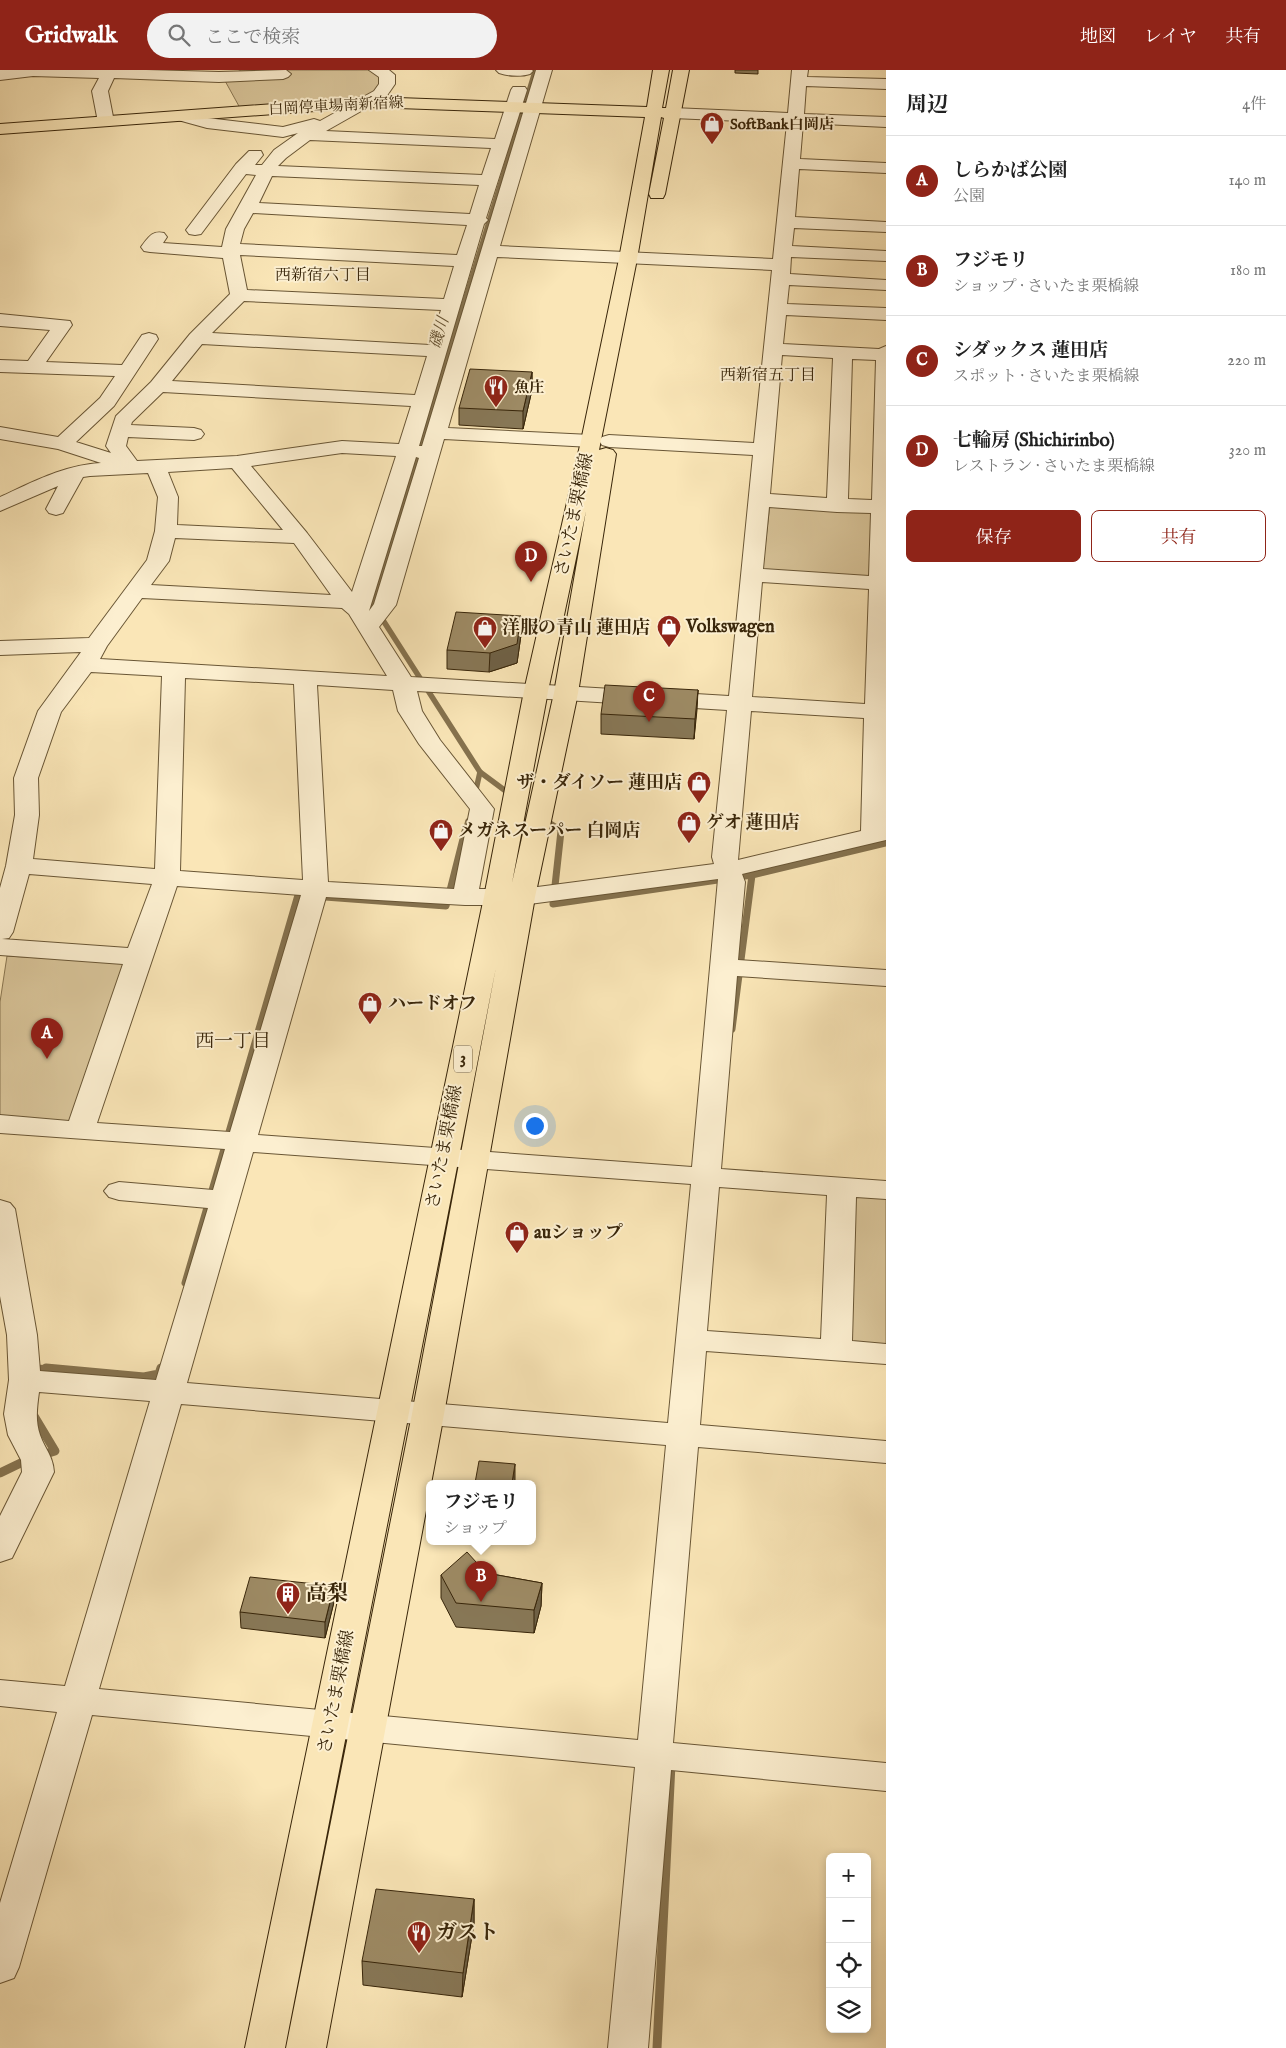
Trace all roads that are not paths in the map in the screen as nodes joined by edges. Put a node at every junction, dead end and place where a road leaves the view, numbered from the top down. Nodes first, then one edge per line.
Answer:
1 (377, 70) edge
2 (504, 70) edge
3 (525, 70) edge
4 (544, 70) edge
5 (661, 70) edge
6 (681, 70) edge
7 (110, 72) junction
8 (283, 74) dead end
9 (0, 75) edge
10 (800, 75) edge
11 (886, 84) edge
12 (370, 102) junction
13 (514, 106) junction
14 (532, 107) junction
15 (663, 112) junction
16 (184, 117) junction
17 (338, 118) junction
18 (796, 118) junction
19 (106, 122) junction
20 (886, 122) edge
21 (0, 129) edge
22 (283, 132) junction
23 (309, 135) junction
24 (502, 144) junction
25 (792, 164) junction
26 (242, 168) junction
27 (886, 168) edge
28 (266, 171) junction
29 (490, 180) junction
30 (248, 208) junction
31 (479, 220) junction
32 (786, 222) junction
33 (886, 227) edge
34 (195, 230) dead end
35 (158, 236) dead end
36 (231, 251) junction
37 (491, 251) junction
38 (886, 256) edge
39 (636, 259) junction
40 (466, 261) junction
41 (782, 265) junction
42 (886, 285) edge
43 (239, 295) junction
44 (452, 305) junction
45 (778, 308) junction
46 (886, 314) edge
47 (0, 320) edge
48 (197, 338) junction
49 (149, 339) dead end
50 (774, 349) junction
51 (439, 351) junction
52 (843, 352) junction
53 (886, 354) edge
54 (0, 366) edge
55 (34, 366) junction
56 (128, 371) junction
57 (158, 386) junction
58 (423, 401) junction
59 (121, 431) junction
60 (436, 432) junction
61 (0, 433) edge
62 (194, 434) dead end
63 (600, 441) junction
64 (62, 444) junction
65 (764, 450) junction
66 (407, 451) junction
67 (430, 453) junction
68 (237, 462) junction
69 (131, 467) junction
70 (156, 467) junction
71 (76, 472) junction
72 (759, 500) junction
73 (1, 506) edge
74 (837, 506) junction
75 (881, 507) junction
76 (56, 509) dead end
77 (166, 531) junction
78 (300, 537) junction
79 (752, 576) junction
80 (879, 582) junction
81 (137, 591) junction
82 (358, 613) junction
83 (0, 648) edge
84 (90, 655) junction
85 (174, 669) junction
86 (305, 677) junction
87 (403, 683) junction
88 (536, 691) junction
89 (566, 693) junction
90 (740, 703) junction
91 (881, 712) edge
92 (881, 834) edge
93 (19, 866) junction
94 (727, 870) junction
95 (167, 877) junction
96 (316, 889) junction
97 (465, 897) junction
98 (509, 897) junction
99 (0, 932) edge
100 (0, 947) edge
101 (138, 957) junction
102 (725, 967) junction
103 (886, 978) edge
104 (0, 1124) edge
105 (80, 1130) junction
106 (242, 1142) junction
107 (443, 1158) junction
108 (475, 1160) junction
109 (706, 1178) junction
110 (842, 1188) junction
111 (886, 1190) edge
112 (119, 1191) dead end
113 (224, 1200) junction
114 (0, 1209) edge
115 (690, 1340) junction
116 (836, 1350) junction
117 (886, 1354) edge
118 (30, 1381) junction
119 (168, 1391) junction
120 (392, 1410) junction
121 (428, 1414) junction
122 (12, 1431) edge
123 (682, 1435) junction
124 (886, 1452) edge
125 (0, 1550) edge
126 (0, 1693) edge
127 (77, 1701) junction
128 (331, 1724) junction
129 (368, 1728) junction
130 (654, 1755) junction
131 (886, 1777) edge
132 (0, 1967) edge
133 (265, 2048) edge
134 (306, 2048) edge
135 (628, 2048) edge

1 - 12 street
2 - 3 street
3 - 13 street
4 - 14 street
5 - 15 main road, さいたま栗橋線 / 3
6 - 15 main road, さいたま栗橋線 / 3
7 - 8 street
7 - 9 street
7 - 19 street
10 - 11 street
10 - 18 street
12 - 13 main road, 白岡停車場南新宿線
12 - 16 main road, 白岡停車場南新宿線
12 - 17 street
13 - 14 main road, 白岡停車場南新宿線
13 - 24 street
14 - 15 main road, 白岡停車場南新宿線
14 - 37 street
15 - 18 street
15 - 39 main road, さいたま栗橋線 / 3
16 - 19 main road, 白岡停車場南新宿線
16 - 22 street
17 - 22 street
17 - 23 street
18 - 20 street
18 - 25 street
19 - 21 main road, 白岡停車場南新宿線
22 - 26 street
23 - 24 street
23 - 28 street
24 - 29 street
25 - 27 street
25 - 32 street
26 - 28 street
26 - 34 street
28 - 29 street
28 - 30 street
29 - 31 street
30 - 31 street
30 - 36 street
31 - 40 street
32 - 33 street
32 - 41 street
35 - 36 street
36 - 40 street
36 - 43 street
37 - 39 street
37 - 60 street
38 - 41 street
39 - 41 street
39 - 63 main road, さいたま栗橋線 / 3
40 - 44 street
41 - 42 street
41 - 45 street
43 - 44 street
43 - 48 street
44 - 51 street
45 - 46 street
45 - 50 street
47 - 55 street
48 - 51 street
48 - 57 street
49 - 56 street
50 - 52 street
50 - 65 street
51 - 58 street
52 - 53 street
52 - 74 street
53 - 75 street
54 - 55 street
55 - 56 street
56 - 64 street
57 - 58 street
57 - 59 street
58 - 66 street
59 - 62 street
59 - 69 street
60 - 63 street
60 - 67 street
61 - 64 street
63 - 65 street
63 - 88 main road, さいたま栗橋線 / 3
63 - 89 main road, さいたま栗橋線 / 3
64 - 69 street
65 - 72 street
66 - 67 street
66 - 68 street
66 - 82 street
67 - 82 street
68 - 70 street
68 - 78 street
69 - 70 street
69 - 71 street
70 - 77 street
71 - 73 street
71 - 76 street
72 - 74 street
72 - 79 street
74 - 75 street
75 - 80 street
77 - 78 street
77 - 81 street
78 - 82 street
79 - 80 street
79 - 90 street
80 - 91 street
81 - 82 street
81 - 84 street
82 - 87 street
83 - 84 street
84 - 85 street
84 - 93 street
85 - 86 street
85 - 95 street
86 - 87 street
86 - 96 street
87 - 88 street
87 - 97 street
88 - 89 street
88 - 98 main road, さいたま栗橋線 / 3
89 - 90 street
89 - 98 main road, さいたま栗橋線 / 3
90 - 91 street
90 - 94 street
91 - 92 street
92 - 94 street
93 - 95 street
93 - 99 street
94 - 98 street
94 - 102 street
95 - 96 street
95 - 101 street
96 - 97 street
96 - 106 street
97 - 98 street
98 - 107 main road, さいたま栗橋線 / 3
98 - 108 main road, さいたま栗橋線 / 3
100 - 101 street
101 - 105 street
102 - 103 street
102 - 109 street
104 - 105 street
105 - 106 street
106 - 107 street
106 - 113 street
107 - 108 street
107 - 120 main road, さいたま栗橋線 / 3
108 - 109 street
108 - 121 main road, さいたま栗橋線 / 3
109 - 110 street
109 - 115 street
110 - 111 street
110 - 116 street
112 - 113 street
113 - 119 street
114 - 118 street
115 - 116 street
115 - 123 street
116 - 117 street
118 - 119 street
118 - 122 street
119 - 120 street
119 - 127 street
120 - 121 street
120 - 128 main road, さいたま栗橋線 / 3
121 - 123 street
121 - 129 main road, さいたま栗橋線 / 3
122 - 125 street
123 - 124 street
123 - 130 street
126 - 127 street
127 - 128 street
127 - 132 street
128 - 129 street
128 - 133 main road, さいたま栗橋線 / 3
129 - 130 street
129 - 134 main road, さいたま栗橋線 / 3
130 - 131 street
130 - 135 street

